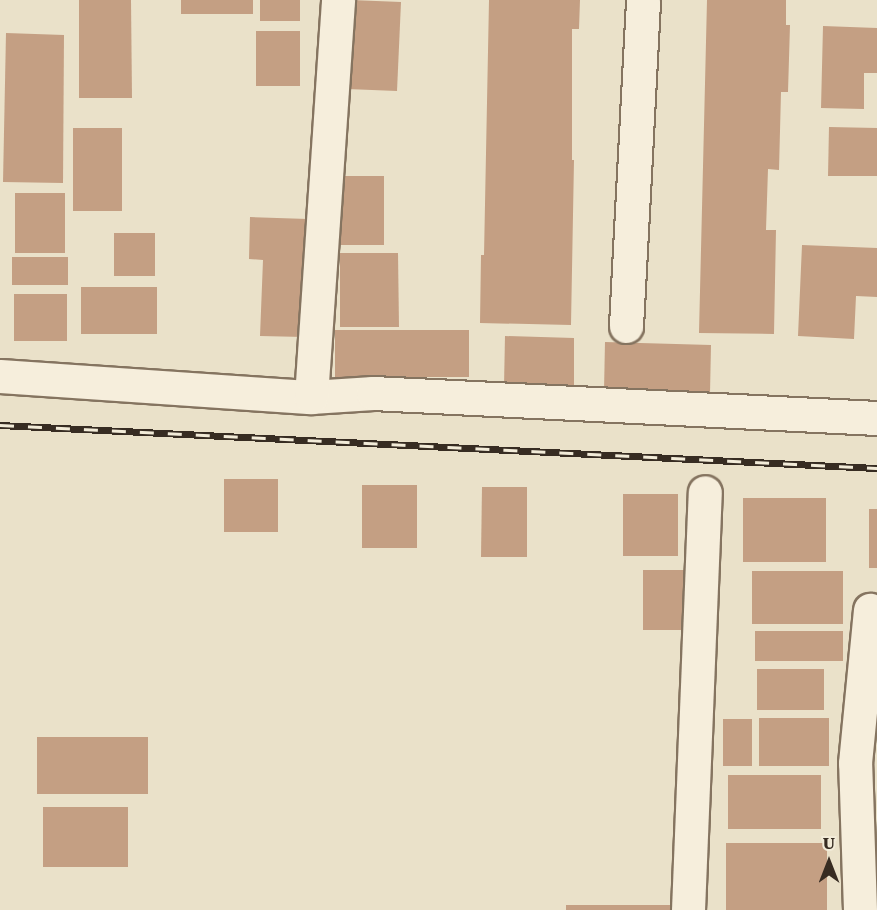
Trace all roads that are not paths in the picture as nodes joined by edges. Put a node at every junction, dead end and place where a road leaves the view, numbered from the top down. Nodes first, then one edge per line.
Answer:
1 (338, 0) edge
2 (643, 0) edge
3 (626, 326) dead end
4 (0, 376) edge
5 (311, 397) junction
6 (877, 418) edge
7 (705, 492) dead end
8 (870, 610) dead end
9 (688, 910) edge
10 (860, 910) edge

1 - 5 street
2 - 3 street
4 - 5 street
5 - 6 street
7 - 9 street
8 - 10 street

